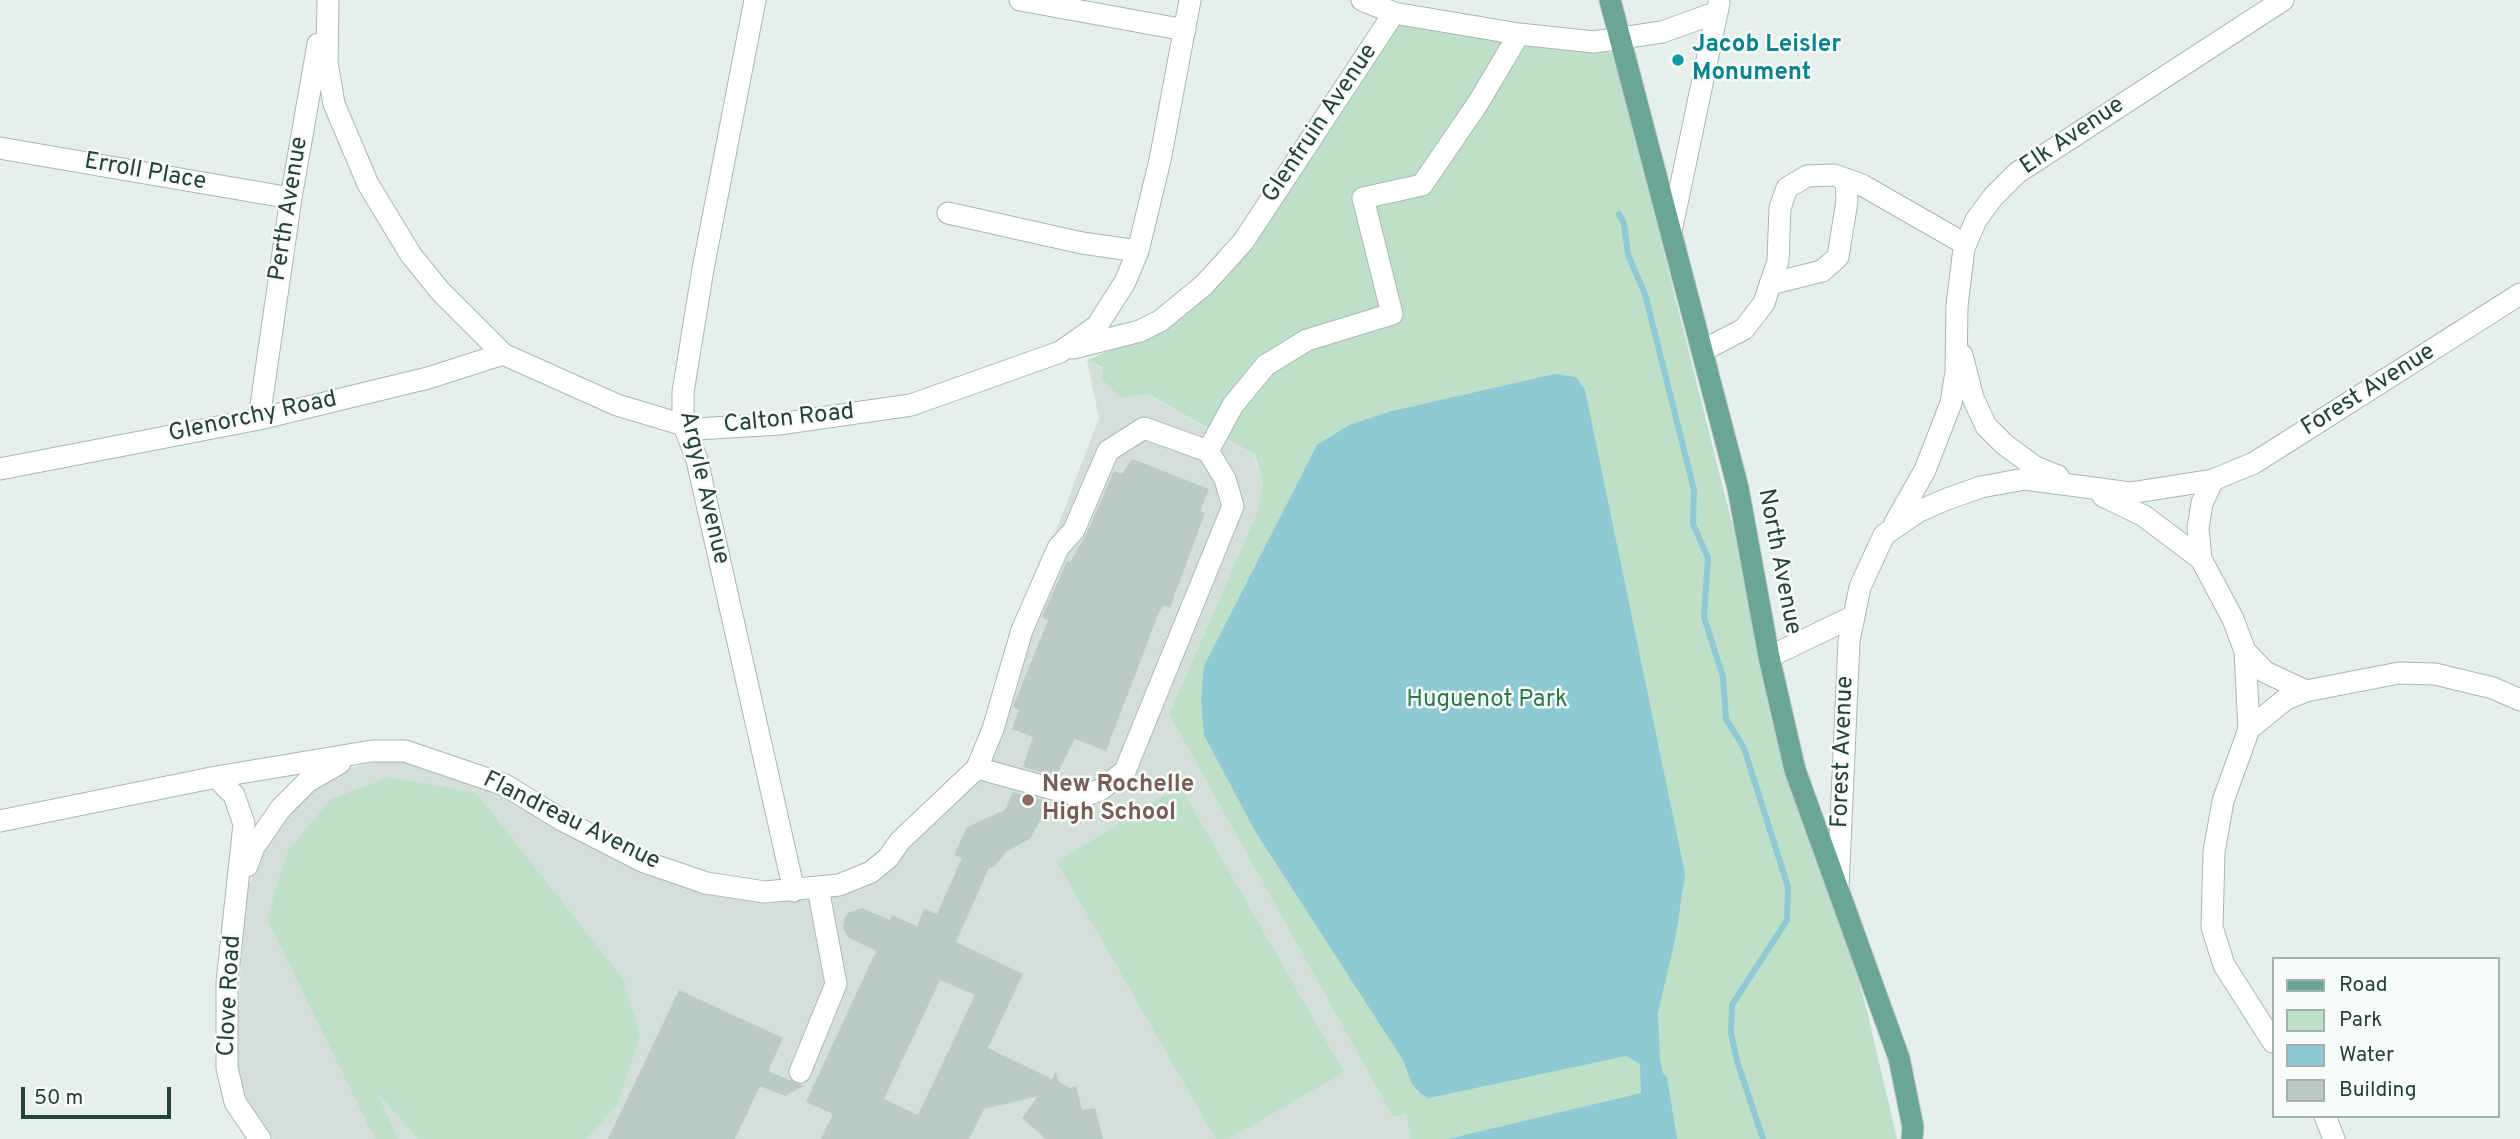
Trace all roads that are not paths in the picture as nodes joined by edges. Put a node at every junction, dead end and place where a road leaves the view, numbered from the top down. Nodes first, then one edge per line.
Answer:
1 (327, 0) edge
2 (755, 0) edge
3 (1020, 0) edge
4 (1190, 0) edge
5 (1362, 0) edge
6 (1610, 0) edge
7 (2283, 0) edge
8 (1718, 6) edge
9 (1394, 13) junction
10 (1185, 30) junction
11 (1519, 34) junction
12 (1620, 39) junction
13 (0, 148) edge
14 (1846, 179) junction
15 (291, 198) junction
16 (948, 213) dead end
17 (1672, 227) junction
18 (1965, 244) junction
19 (1138, 251) junction
20 (1770, 284) junction
21 (2520, 294) edge
22 (1958, 340) junction
23 (1702, 351) junction
24 (1060, 352) junction
25 (503, 354) junction
26 (259, 419) junction
27 (682, 423) junction
28 (1208, 451) junction
29 (0, 469) edge
30 (2213, 480) junction
31 (2083, 487) junction
32 (1884, 535) junction
33 (2201, 559) junction
34 (1852, 617) junction
35 (2245, 651) junction
36 (1769, 657) junction
37 (2306, 691) junction
38 (2520, 700) edge
39 (2249, 729) junction
40 (372, 751) junction
41 (977, 768) junction
42 (216, 777) junction
43 (0, 821) edge
44 (240, 887) junction
45 (817, 888) junction
46 (1838, 888) junction
47 (794, 891) junction
48 (2272, 1040) edge
49 (800, 1072) dead end
50 (2326, 1118) edge
51 (1915, 1135) edge
52 (260, 1139) edge
53 (2334, 1139) edge

1 - 15 street, Perth Avenue
1 - 25 street, Calton Road
2 - 27 street, Argyle Avenue
3 - 10 street
4 - 10 street, Calton Road
5 - 9 street
6 - 12 main road, North Avenue
7 - 18 street, Elk Avenue
8 - 12 street
8 - 17 street
9 - 11 street
9 - 24 street, Glenfruin Avenue
10 - 19 street, Calton Road
11 - 12 street
11 - 28 street
12 - 17 main road, North Avenue
13 - 15 street, Erroll Place
14 - 18 street
14 - 20 street
14 - 20 street
15 - 26 street, Perth Avenue
16 - 19 street
17 - 23 main road, North Avenue
18 - 22 street, Elk Avenue
19 - 24 street, Calton Road
20 - 23 street
21 - 30 street, Forest Avenue
22 - 31 street, Elk Avenue
22 - 32 street, Elk Avenue
23 - 36 main road, North Avenue
24 - 27 street, Calton Road
25 - 26 street, Glenorchy Road
25 - 27 street, Calton Road
26 - 29 street, Glenorchy Road
27 - 47 street, Argyle Avenue
28 - 41 street
28 - 41 street
30 - 31 street, Forest Avenue
30 - 33 street
31 - 32 street, Forest Avenue
31 - 33 street
32 - 34 street, Forest Avenue
33 - 35 street
34 - 36 street
34 - 46 street, Forest Avenue
35 - 37 street
35 - 39 street
36 - 46 main road, North Avenue
37 - 38 street
37 - 39 street
39 - 48 street
40 - 42 street, Flandreau Avenue
40 - 44 street, Clove Road
40 - 47 street, Flandreau Avenue
41 - 45 street, Flandreau Avenue
42 - 43 street, Flandreau Avenue
42 - 44 street, Clove Road
44 - 52 street, Clove Road
45 - 47 street, Flandreau Avenue
45 - 49 street
46 - 51 main road, North Avenue
50 - 53 street

